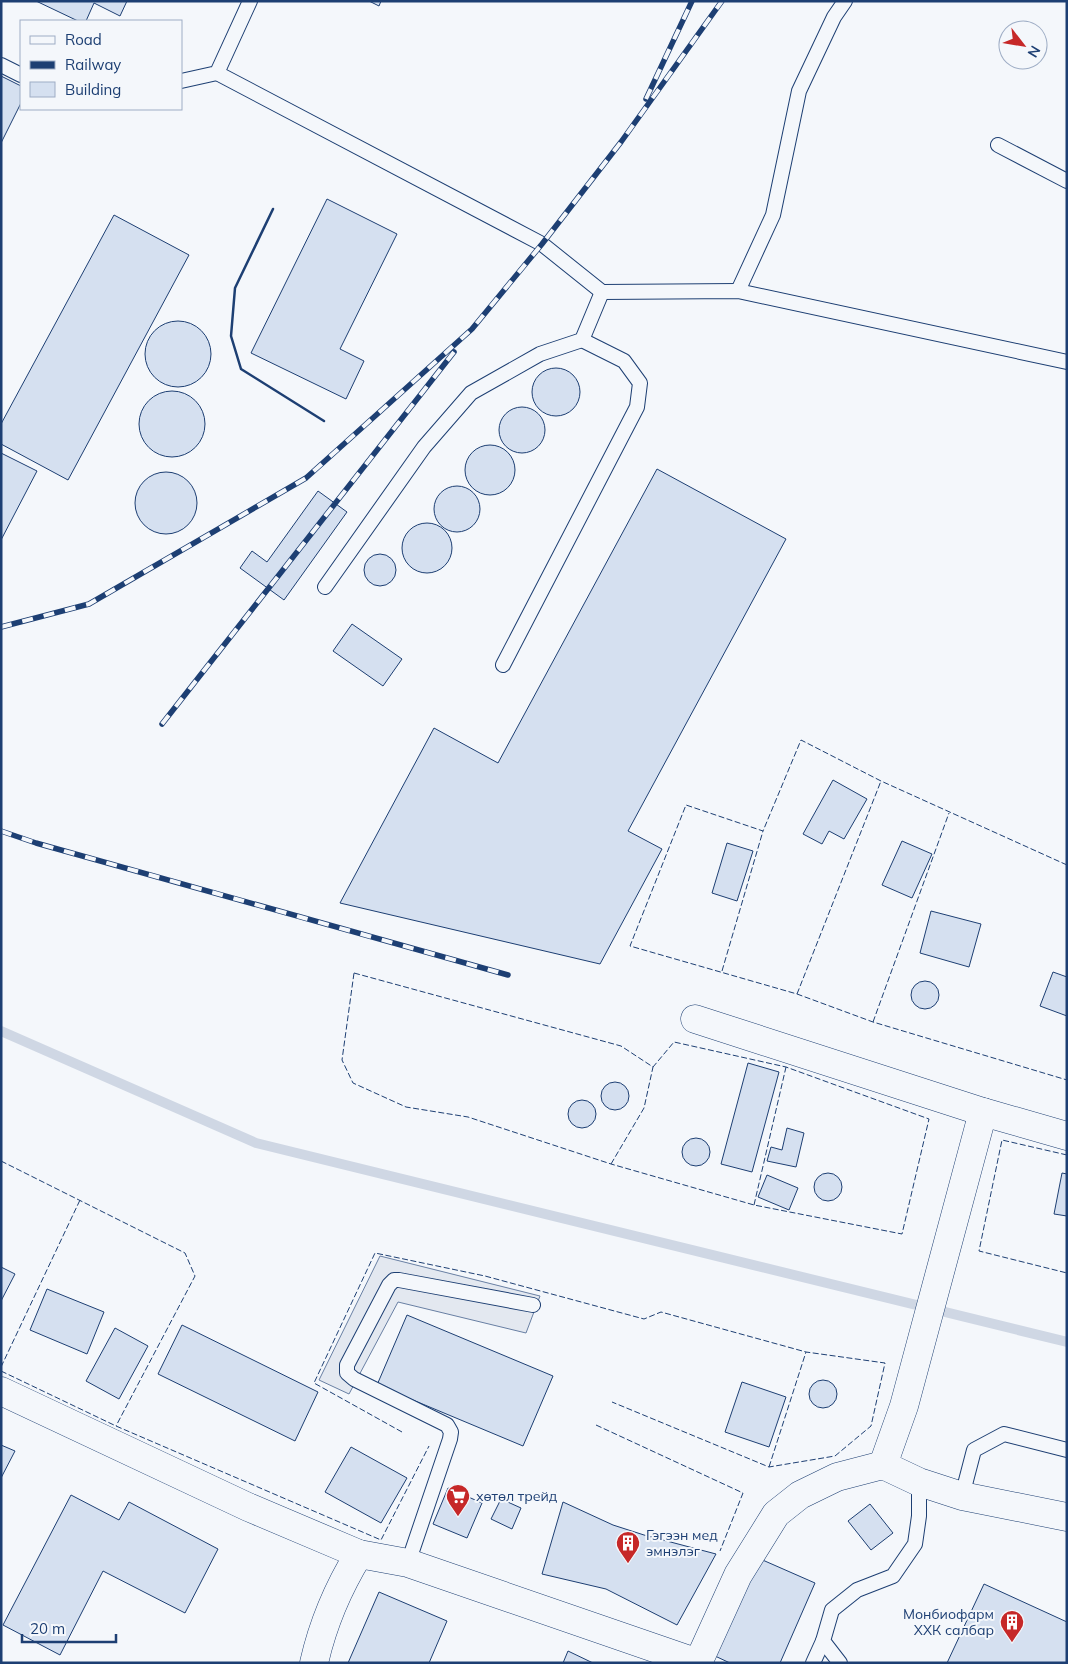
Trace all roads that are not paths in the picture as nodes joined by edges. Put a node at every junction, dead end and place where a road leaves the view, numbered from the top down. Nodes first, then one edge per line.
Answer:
1 (250, 1) edge
2 (845, 1) edge
3 (1, 65) edge
4 (217, 73) junction
5 (20, 74) edge
6 (182, 81) edge
7 (998, 145) dead end
8 (1067, 181) edge
9 (738, 291) junction
10 (602, 292) junction
11 (582, 340) junction
12 (1067, 362) edge
13 (326, 587) dead end
14 (503, 665) dead end
15 (695, 1020) dead end
16 (983, 1112) junction
17 (1067, 1136) edge
18 (533, 1305) dead end
19 (1, 1391) edge
20 (1067, 1450) edge
21 (883, 1465) junction
22 (919, 1482) junction
23 (962, 1496) junction
24 (1067, 1517) edge
25 (359, 1554) junction
26 (408, 1563) junction
27 (823, 1641) junction
28 (314, 1663) edge
29 (698, 1663) edge
30 (813, 1663) edge
31 (840, 1663) edge

1 - 4 lane
2 - 9 lane
3 - 5 lane
4 - 6 lane
4 - 10 lane
7 - 8 lane
9 - 10 lane
9 - 12 lane
10 - 11 lane
11 - 13 lane
11 - 14 lane
15 - 16 street
16 - 17 street
16 - 21 street
18 - 26 lane
19 - 25 street
20 - 23 lane
21 - 22 street
21 - 29 street
22 - 23 street
22 - 27 lane
23 - 24 street
25 - 26 street
25 - 28 street
26 - 29 street
27 - 30 lane
27 - 31 lane

